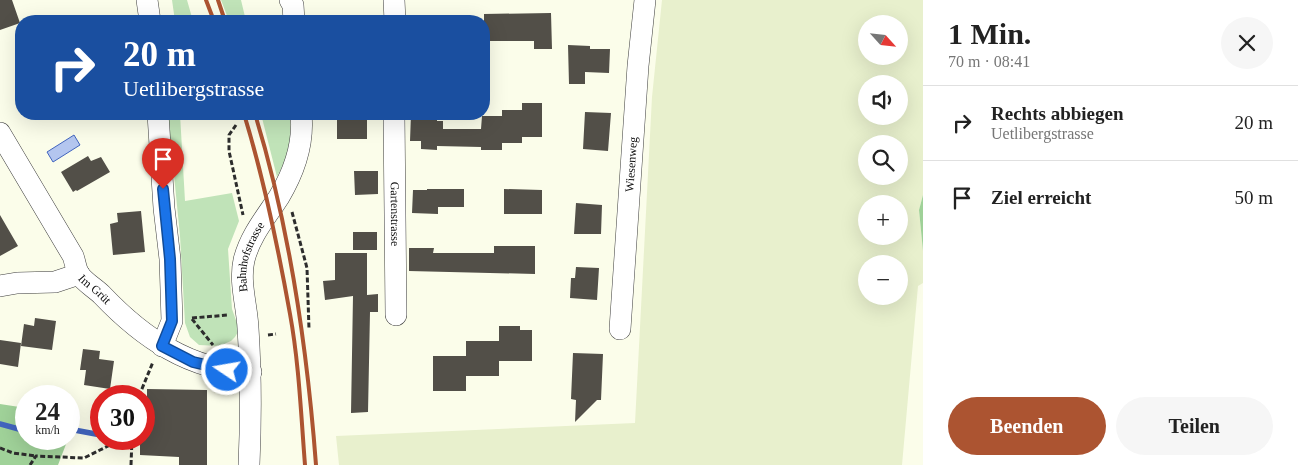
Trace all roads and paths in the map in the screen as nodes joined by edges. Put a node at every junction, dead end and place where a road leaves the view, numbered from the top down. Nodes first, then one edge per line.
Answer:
1 (147, 0) edge
2 (394, 0) edge
3 (645, 0) edge
4 (149, 15) edge
5 (395, 15) edge
6 (158, 120) edge
7 (301, 120) edge
8 (394, 120) edge
9 (236, 125) dead end
10 (0, 133) edge
11 (284, 187) junction
12 (251, 240) junction
13 (79, 274) junction
14 (0, 286) edge
15 (396, 314) dead end
16 (235, 316) dead end
17 (192, 318) junction
18 (186, 319) dead end
19 (309, 329) dead end
20 (620, 329) dead end
21 (162, 346) junction
22 (216, 349) dead end
23 (251, 372) junction
24 (143, 385) edge
25 (0, 448) edge
26 (100, 450) edge
27 (132, 450) edge
28 (36, 456) junction
29 (30, 465) edge
30 (131, 465) edge
31 (249, 465) edge

1 - 4 street
2 - 5 street
3 - 20 street, Wiesenweg
6 - 21 street
7 - 11 street, Bahnhofstrasse
8 - 15 street, Gartenstrasse
9 - 12 path
10 - 13 street, Im Grüt
11 - 12 street, Bahnhofstrasse
11 - 19 path
12 - 23 street, Bahnhofstrasse
13 - 14 street
13 - 21 street, Im Grüt
16 - 17 path
17 - 18 path
17 - 22 path
21 - 23 street, Im Grüt
21 - 24 path
23 - 31 street, Bahnhofstrasse
25 - 28 path
26 - 28 path
27 - 30 path
28 - 29 path

